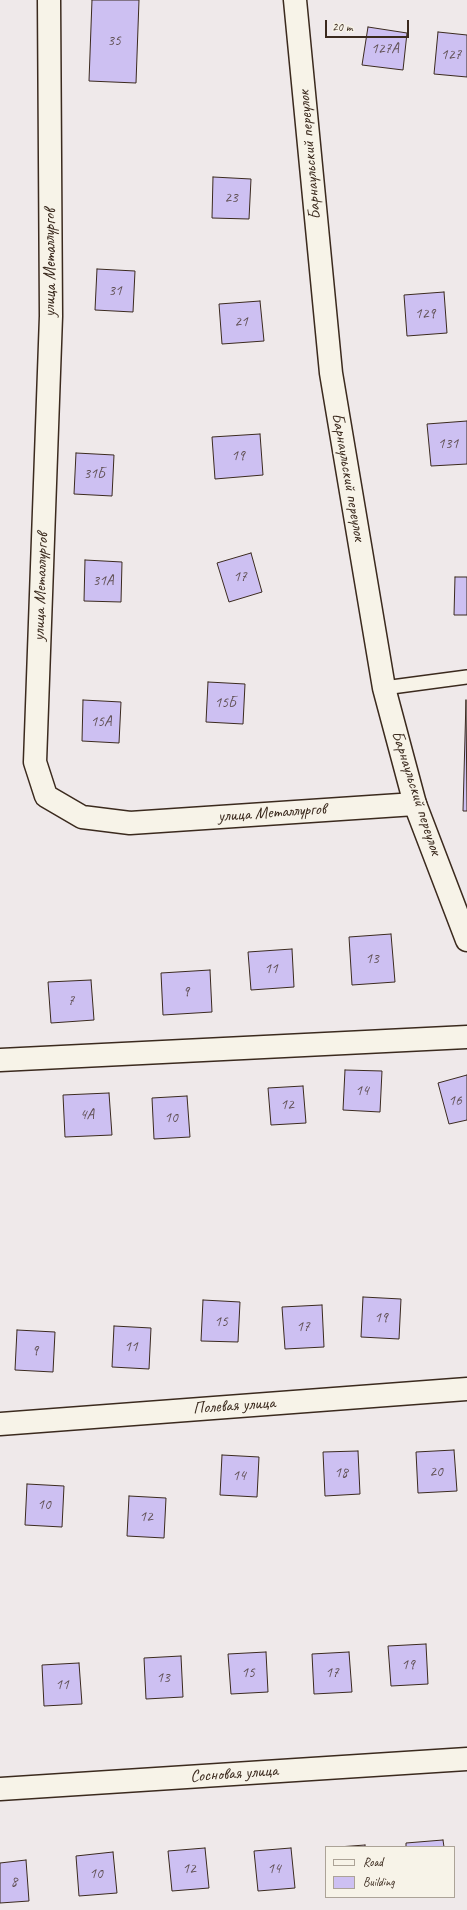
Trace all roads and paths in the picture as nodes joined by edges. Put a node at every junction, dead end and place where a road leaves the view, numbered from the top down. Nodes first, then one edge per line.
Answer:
1 (49, 0) edge
2 (295, 0) edge
3 (467, 677) edge
4 (384, 688) junction
5 (415, 804) junction
6 (467, 940) edge
7 (467, 1036) edge
8 (0, 1060) edge
9 (467, 1389) edge
10 (0, 1424) edge
11 (467, 1759) edge
12 (0, 1789) edge

1 - 5 street, улица Металлургов
2 - 4 street, Барнаульский переулок
3 - 4 lane
4 - 5 street, Барнаульский переулок
5 - 6 street, Барнаульский переулок
7 - 8 street
9 - 10 street, Полевая улица
11 - 12 street, Сосновая улица

